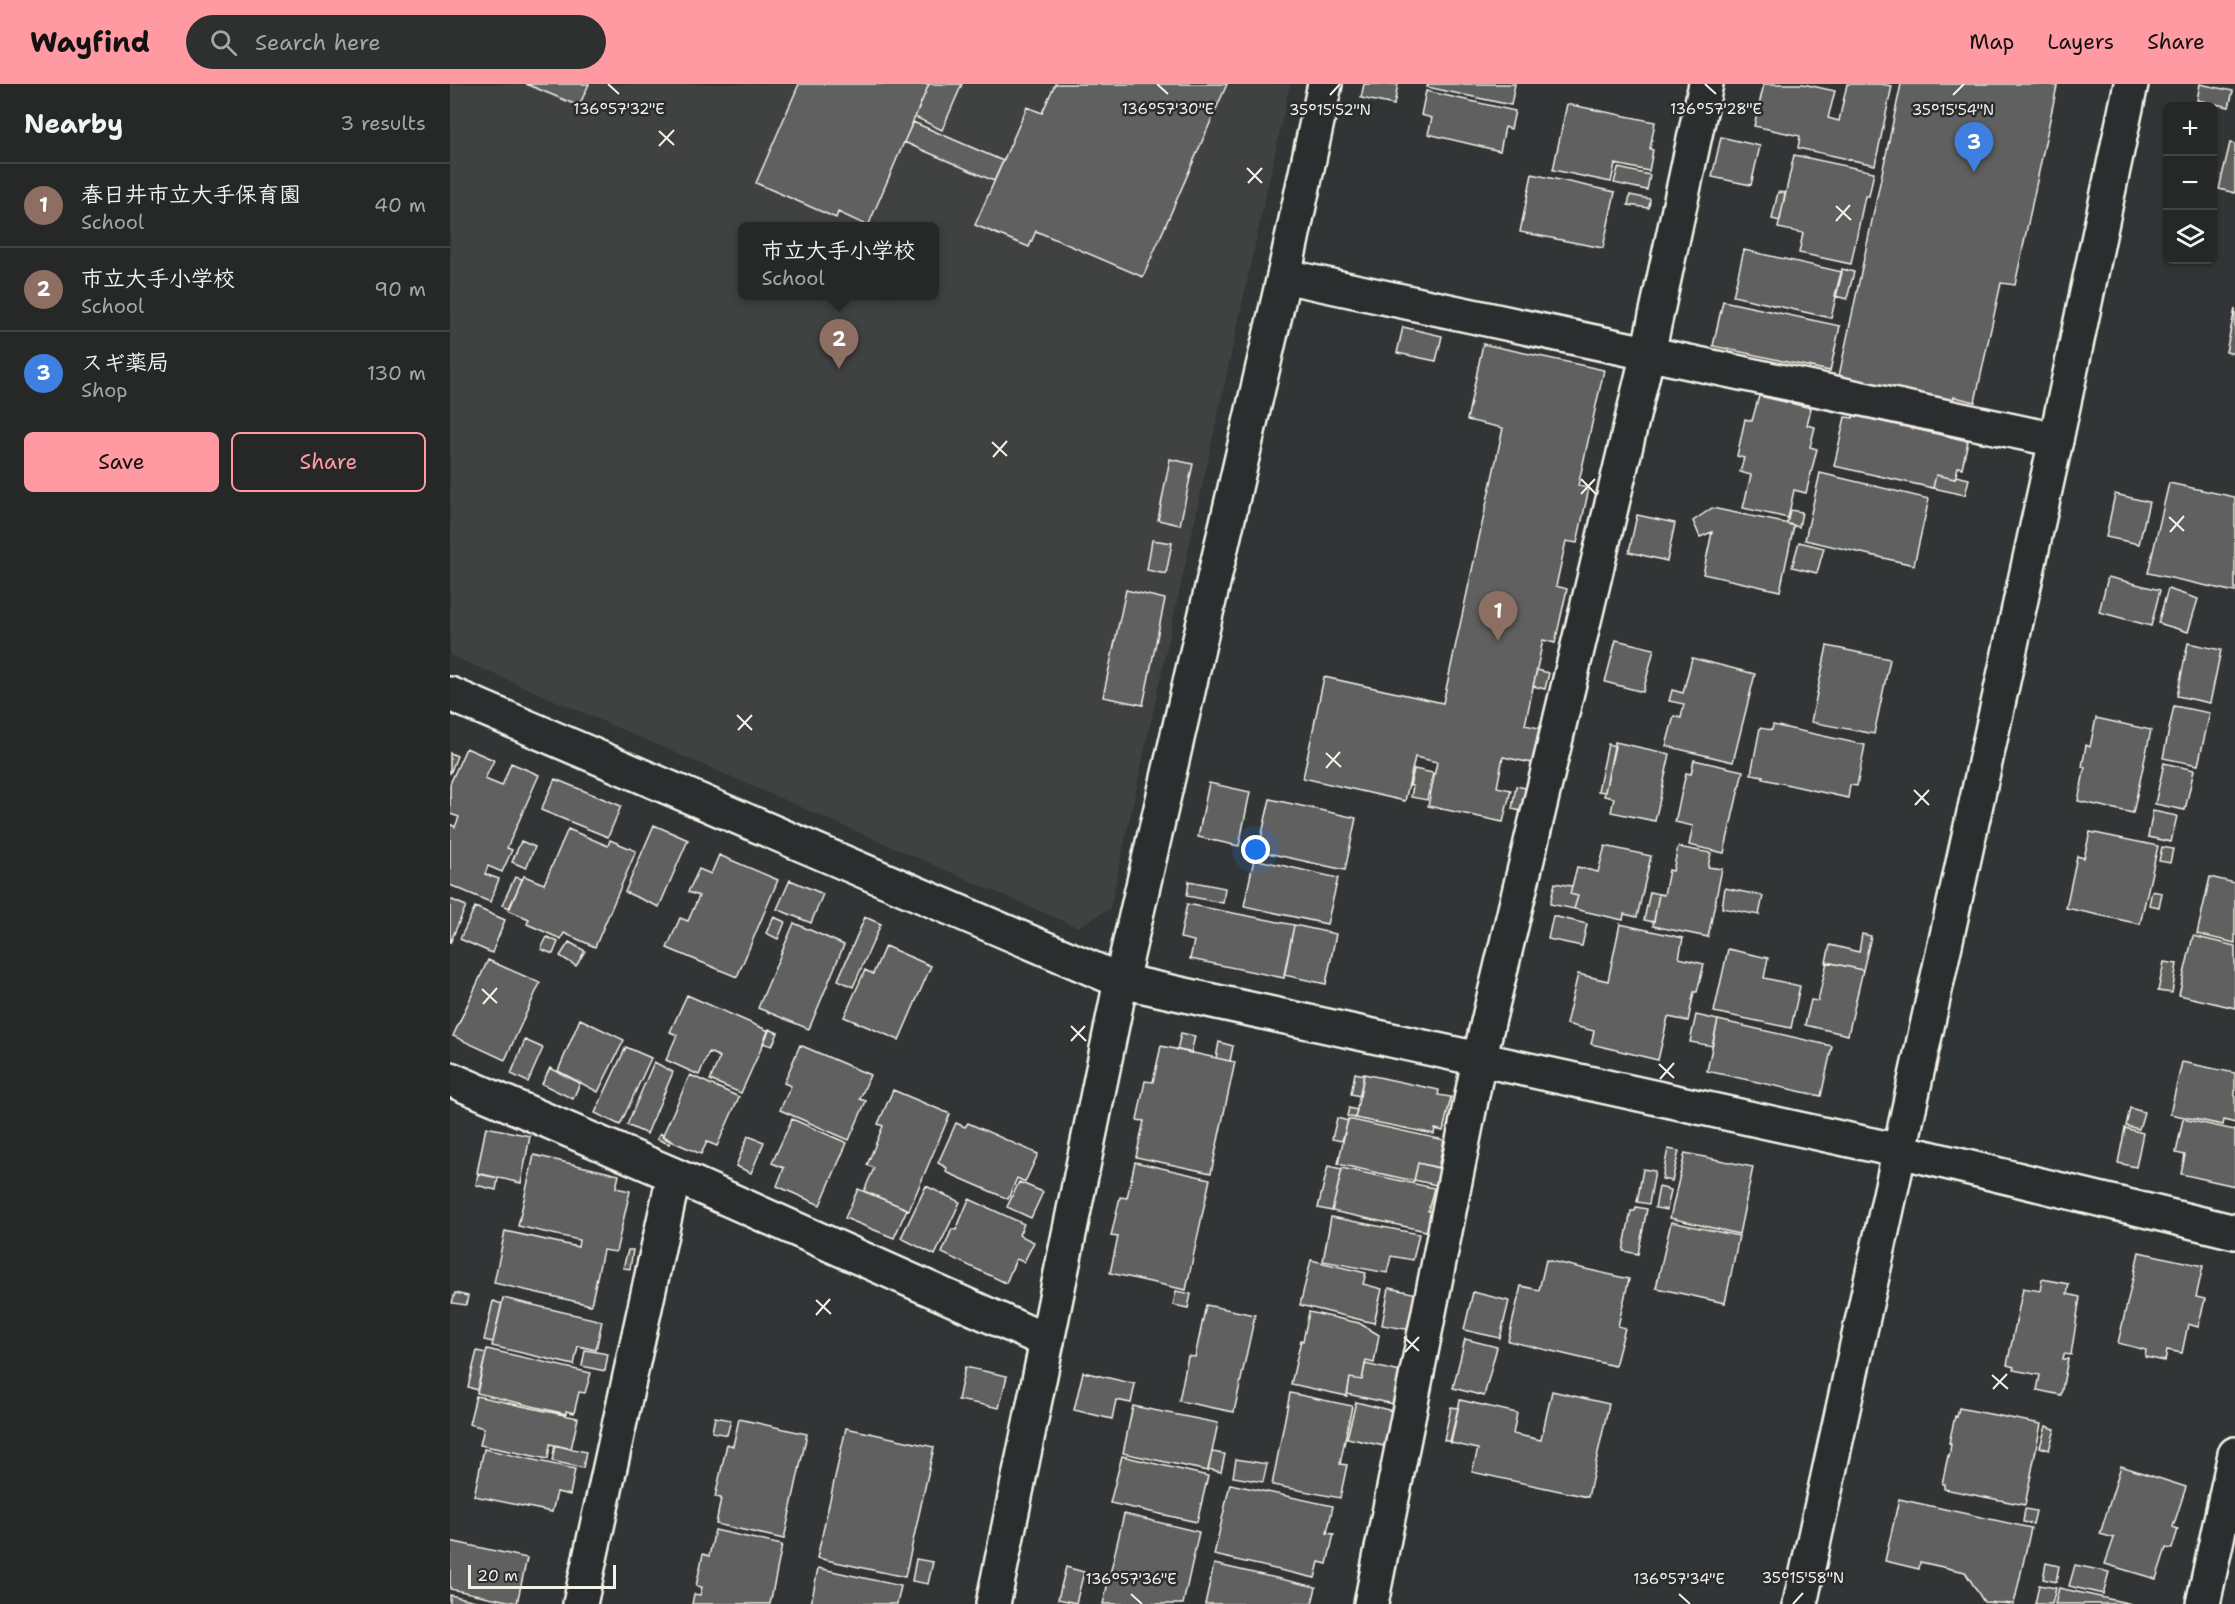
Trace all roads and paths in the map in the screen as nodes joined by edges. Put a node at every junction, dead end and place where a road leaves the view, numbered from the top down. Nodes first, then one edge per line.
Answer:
1 (1325, 84) edge
2 (1706, 84) edge
3 (2131, 84) edge
4 (1284, 276) junction
5 (1648, 353) junction
6 (2056, 440) junction
7 (450, 694) edge
8 (1121, 981) junction
9 (1479, 1060) junction
10 (450, 1079) edge
11 (1900, 1151) junction
12 (674, 1175) junction
13 (2235, 1232) edge
14 (1047, 1341) junction
15 (2235, 1454) edge
16 (580, 1604) edge
17 (993, 1604) edge
18 (1371, 1604) edge
19 (1800, 1604) edge
20 (2203, 1604) edge

1 - 4 street
2 - 5 street
3 - 6 street
4 - 5 street
4 - 8 street
5 - 6 street
5 - 9 street
6 - 11 street
7 - 8 street
8 - 9 street
8 - 14 street
9 - 11 street
9 - 18 street
10 - 12 street
11 - 13 street
11 - 19 street
12 - 14 street
12 - 16 street
14 - 17 street
15 - 20 street

